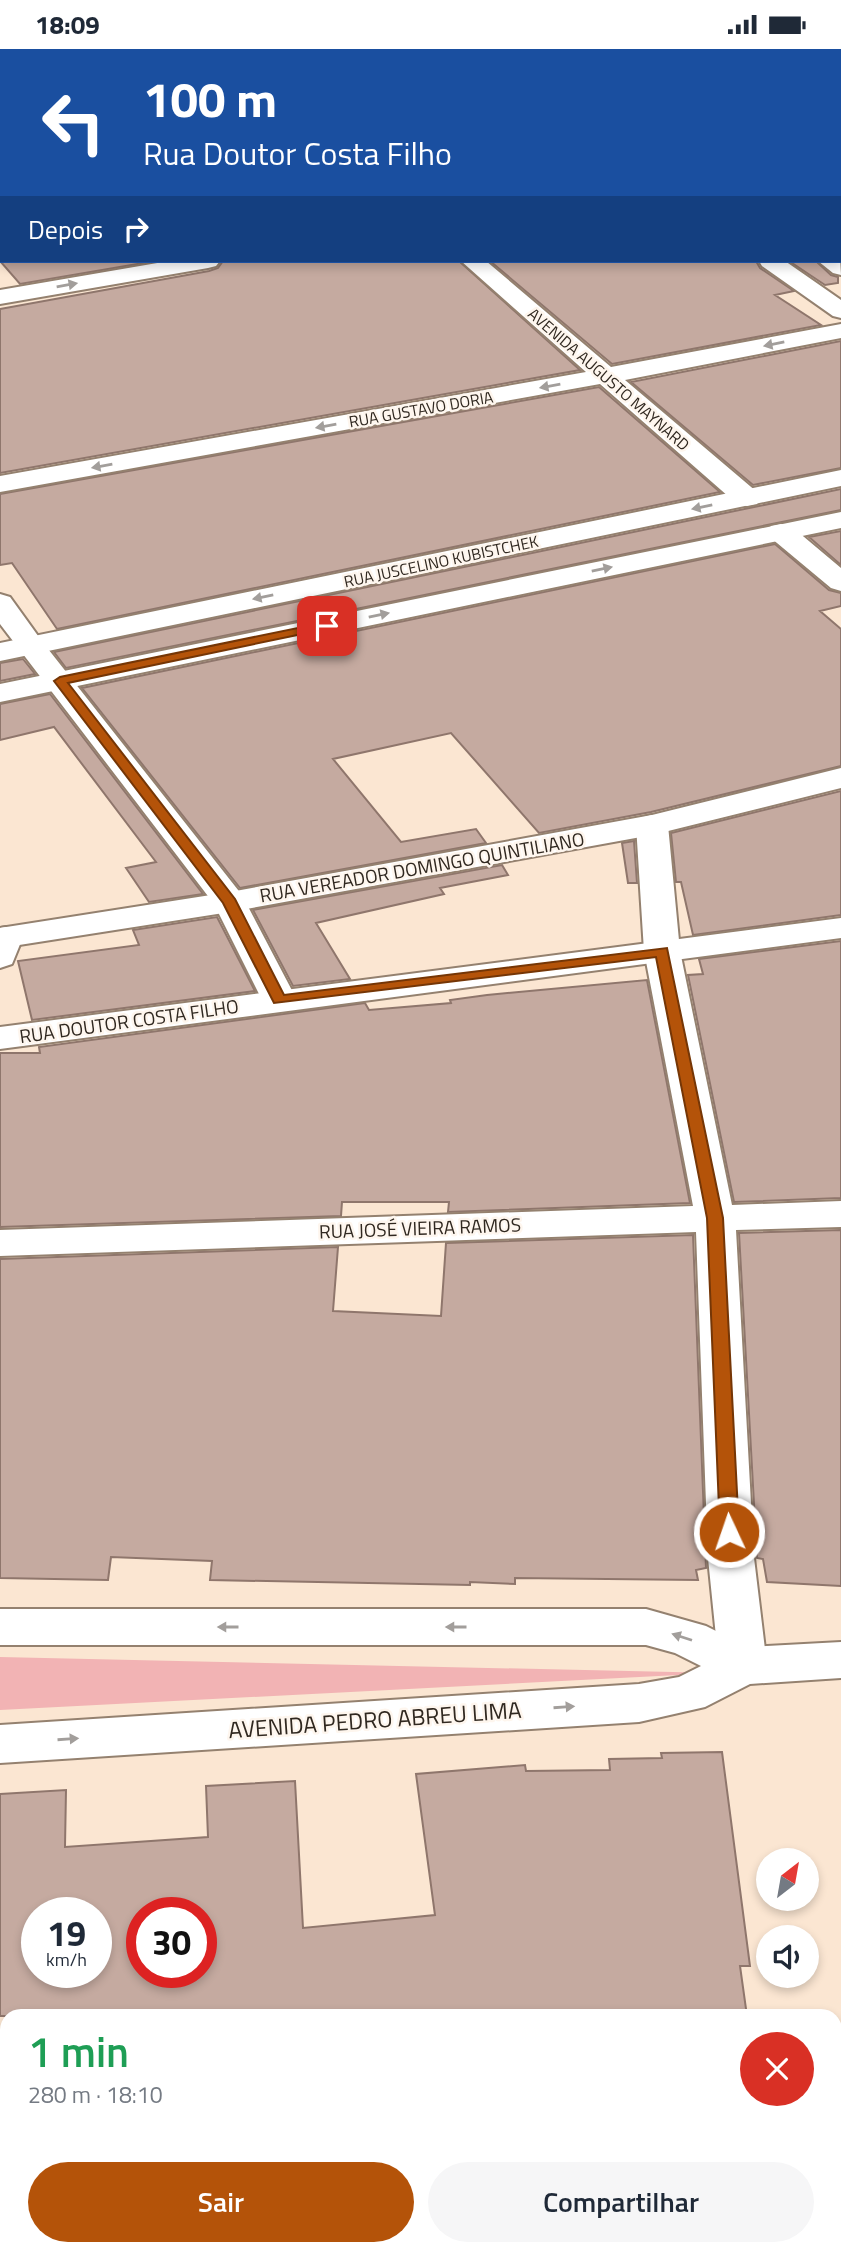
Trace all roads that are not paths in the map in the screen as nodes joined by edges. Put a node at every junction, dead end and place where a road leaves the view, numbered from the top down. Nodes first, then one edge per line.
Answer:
1 (196, 263) edge
2 (474, 263) edge
3 (773, 263) edge
4 (0, 297) edge
5 (841, 311) edge
6 (841, 331) edge
7 (605, 376) junction
8 (0, 484) edge
9 (833, 487) edge
10 (747, 498) junction
11 (841, 520) edge
12 (781, 532) junction
13 (841, 582) edge
14 (0, 603) edge
15 (30, 646) junction
16 (0, 652) edge
17 (60, 681) junction
18 (0, 693) edge
19 (841, 778) edge
20 (652, 825) junction
21 (230, 902) junction
22 (841, 928) edge
23 (2, 944) edge
24 (662, 951) junction
25 (279, 1000) junction
26 (0, 1038) edge
27 (841, 1214) edge
28 (715, 1218) junction
29 (0, 1243) edge
30 (0, 1627) edge
31 (841, 1660) edge
32 (743, 1666) junction
33 (0, 1744) edge

4 -> 1 street
2 - 7 street, AVENIDA AUGUSTO MAYNARD
3 - 5 street
6 -> 7 street, RUA GUSTAVO DORIA
7 -> 8 street, RUA GUSTAVO DORIA
7 - 10 street, AVENIDA AUGUSTO MAYNARD
9 - 10 street, RUA JUSCELINO KUBISTCHEK
10 -> 15 street, RUA JUSCELINO KUBISTCHEK
11 - 12 street
12 - 13 street
17 -> 12 street
14 - 15 street
15 - 16 street, RUA JUSCELINO KUBISTCHEK
15 - 17 street
17 - 18 street
17 - 21 street
19 - 20 street, RUA VEREADOR DOMINGO QUINTILIANO
20 - 21 street, RUA VEREADOR DOMINGO QUINTILIANO
20 - 24 street
21 - 23 street, RUA VEREADOR DOMINGO QUINTILIANO
21 - 25 street
22 - 24 street, RUA DOUTOR COSTA FILHO
24 - 25 street, RUA DOUTOR COSTA FILHO
24 - 28 street
25 - 26 street, RUA DOUTOR COSTA FILHO
27 - 28 street, RUA JOSÉ VIEIRA RAMOS
28 - 29 street, RUA JOSÉ VIEIRA RAMOS
28 - 32 street
32 -> 30 street
31 - 32 street, AVENIDA PEDRO ABREU LIMA
33 -> 32 street, AVENIDA PEDRO ABREU LIMA

